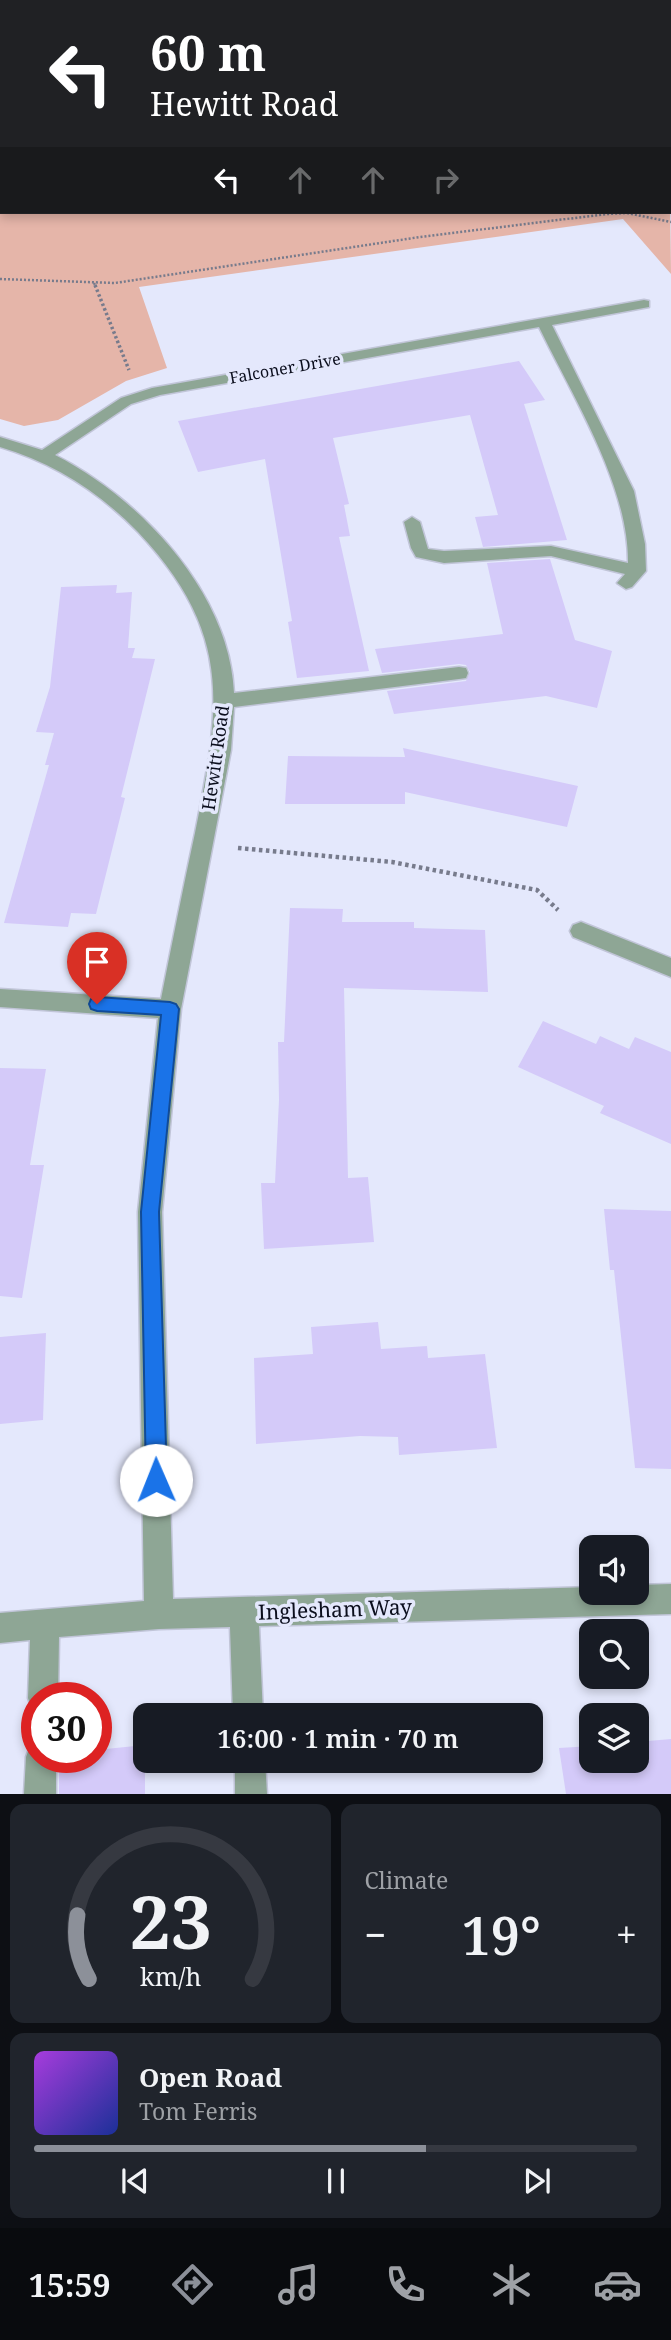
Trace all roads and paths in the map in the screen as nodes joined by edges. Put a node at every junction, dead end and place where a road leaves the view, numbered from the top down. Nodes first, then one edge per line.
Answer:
1 (671, 222) edge
2 (0, 279) edge
3 (94, 283) junction
4 (644, 304) dead end
5 (544, 322) junction
6 (139, 397) junction
7 (0, 442) edge
8 (43, 456) junction
9 (412, 522) dead end
10 (459, 673) dead end
11 (225, 701) junction
12 (202, 845) junction
13 (581, 931) joint
14 (671, 968) edge
15 (0, 998) edge
16 (170, 1009) junction
17 (671, 1600) edge
18 (244, 1613) junction
19 (159, 1614) junction
20 (45, 1625) junction
21 (0, 1628) edge
22 (43, 1682) edge
23 (248, 1703) edge
24 (41, 1773) edge
25 (250, 1773) edge
26 (40, 1794) edge
27 (251, 1794) edge

1 - 3 path
2 - 3 path
3 - 6 path
4 - 5 street, Falconer Drive
5 - 6 street, Falconer Drive
5 - 9 street
6 - 8 street, Falconer Drive
7 - 8 street, Hewitt Road
8 - 11 street, Hewitt Road
10 - 11 street
11 - 12 street, Hewitt Road
12 - 13 path
12 - 16 street, Hewitt Road
13 - 14 street
15 - 16 street
16 - 19 street, Hewitt Road
17 - 18 street, Inglesham Way
18 - 19 street, Inglesham Way
18 - 23 street
19 - 20 street, Inglesham Way
20 - 21 street, Inglesham Way
20 - 22 street
24 - 26 street
25 - 27 street

